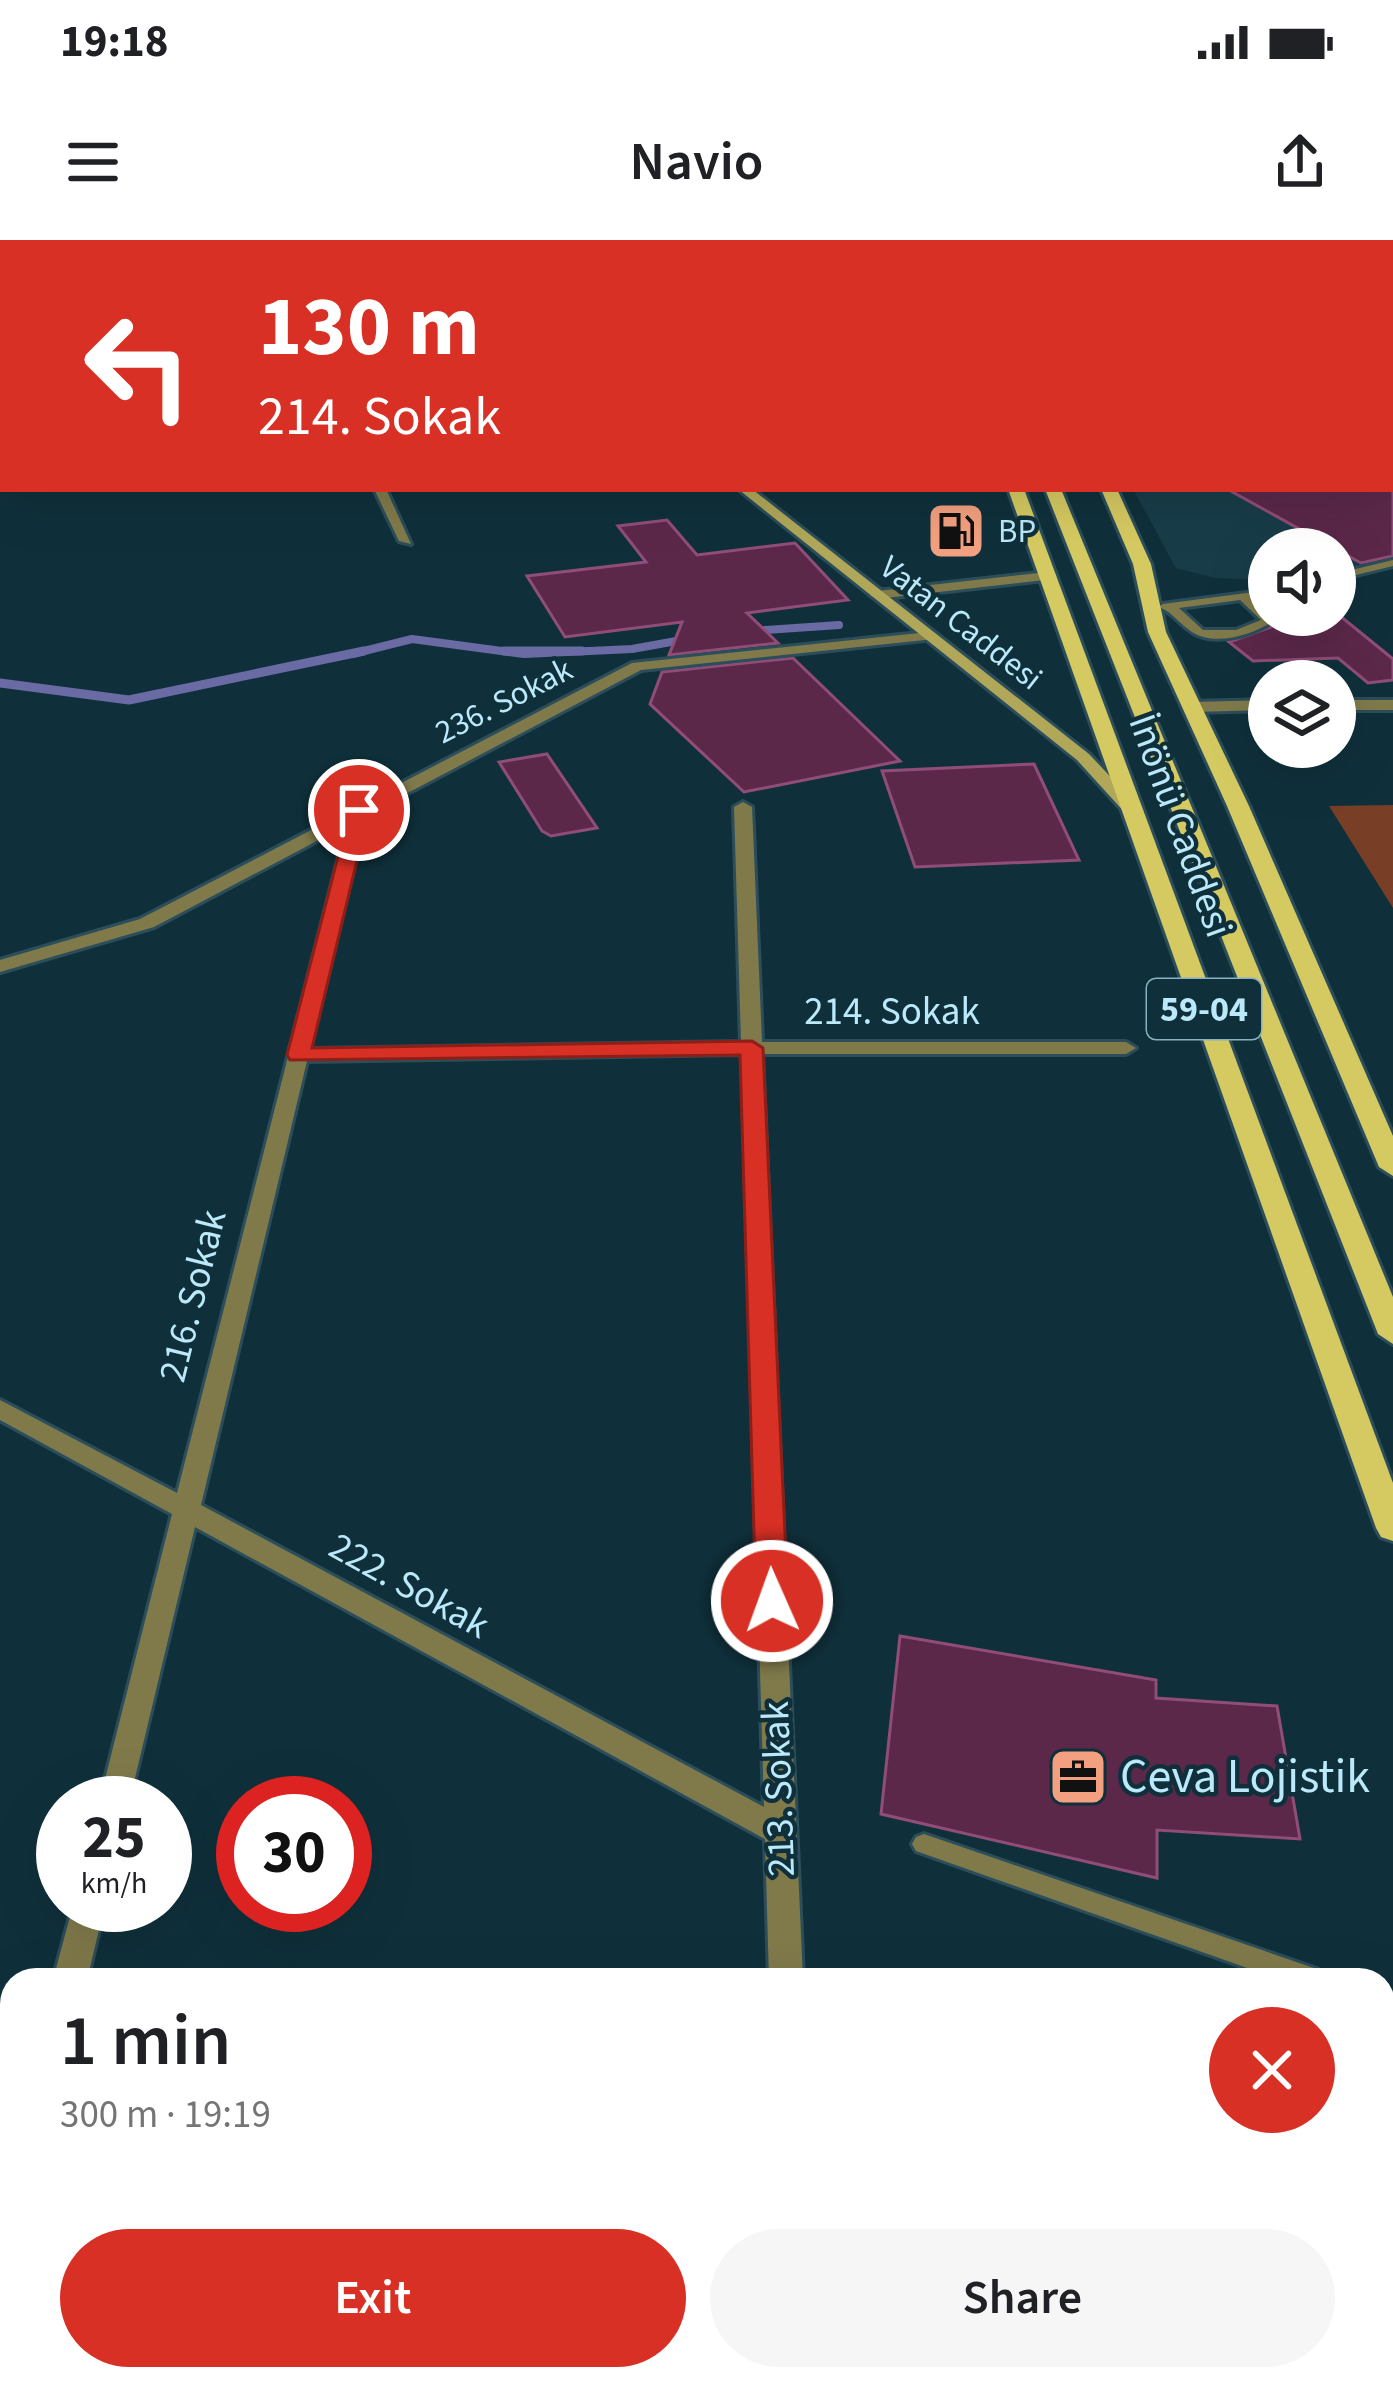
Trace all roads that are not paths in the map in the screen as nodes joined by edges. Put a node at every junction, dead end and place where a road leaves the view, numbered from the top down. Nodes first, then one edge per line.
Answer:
1 (382, 492) edge
2 (748, 492) edge
3 (1110, 492) edge
4 (1016, 494) edge
5 (1057, 494) edge
6 (406, 541) dead end
7 (1393, 563) edge
8 (1356, 572) edge
9 (1048, 576) junction
10 (877, 595) junction
11 (1248, 598) edge
12 (1245, 599) junction
13 (1161, 607) junction
14 (929, 637) junction
15 (1356, 705) edge
16 (1393, 705) edge
17 (1248, 706) edge
18 (1192, 707) junction
19 (743, 807) dead end
20 (359, 810) junction
21 (1132, 811) junction
22 (0, 966) edge
23 (752, 1048) junction
24 (1126, 1048) dead end
25 (298, 1055) junction
26 (1393, 1167) edge
27 (1393, 1334) edge
28 (0, 1409) edge
29 (187, 1509) junction
30 (1393, 1528) edge
31 (121, 1776) edge
32 (781, 1832) junction
33 (924, 1844) dead end
34 (82, 1932) edge
35 (73, 1968) edge
36 (786, 1968) edge
37 (1280, 1968) edge

1 - 6 street
2 - 10 main road, Vatan Caddesi
3 - 13 main road
4 - 9 main road, İnönü Caddesi / 59-04
5 - 27 main road, 59-04
7 - 8 lane
9 - 10 street
9 - 21 main road, İnönü Caddesi / 59-04
10 - 14 main road, Vatan Caddesi
11 - 12 lane
12 - 13 lane
12 - 13 lane
13 - 18 main road
14 - 20 street, 236. Sokak
14 - 21 main road, Vatan Caddesi
15 - 16 street
17 - 18 street
18 - 26 main road
19 - 23 street, 213. Sokak
20 - 22 street, 236. Sokak
20 - 25 street, 216. Sokak
21 - 30 main road, İnönü Caddesi / 59-04
23 - 24 street, 214. Sokak
23 - 25 street, 214. Sokak
23 - 32 street, 213. Sokak
25 - 29 street, 216. Sokak
28 - 29 street, 222. Sokak
29 - 31 street, 216. Sokak
29 - 32 street, 222. Sokak
32 - 36 street, 213. Sokak
33 - 37 lane
34 - 35 street

